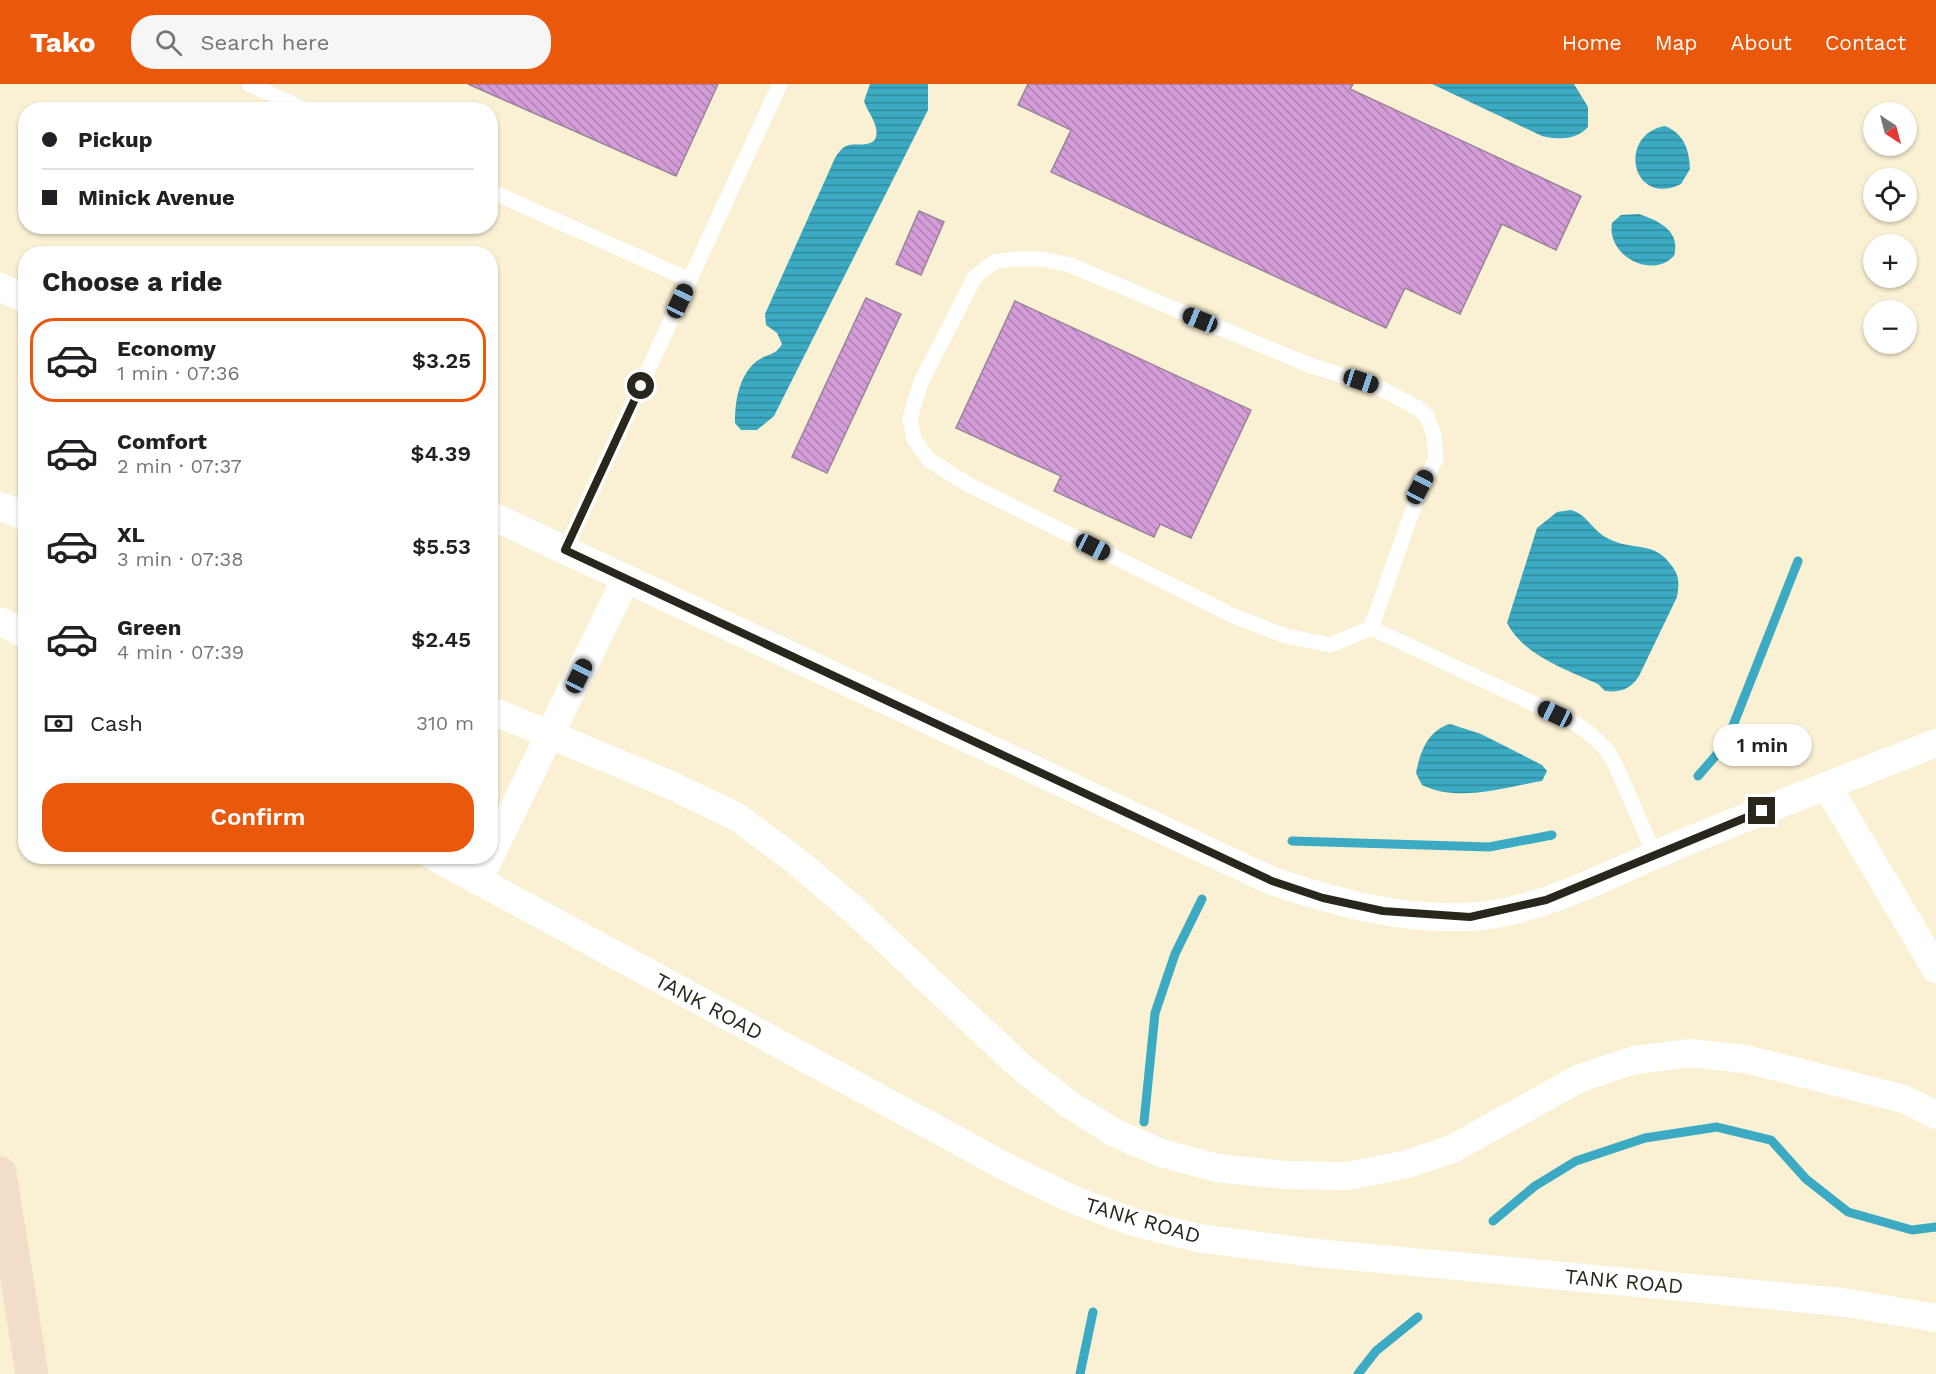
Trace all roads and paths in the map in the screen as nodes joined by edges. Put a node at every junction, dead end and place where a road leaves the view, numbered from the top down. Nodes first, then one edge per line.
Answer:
1 (249, 84) edge
2 (780, 84) edge
3 (288, 102) edge
4 (498, 195) edge
5 (690, 280) junction
6 (0, 287) edge
7 (18, 295) edge
8 (0, 506) edge
9 (18, 513) edge
10 (498, 519) edge
11 (565, 550) junction
12 (626, 579) junction
13 (0, 621) edge
14 (1371, 628) junction
15 (18, 631) edge
16 (498, 713) edge
17 (550, 735) junction
18 (1936, 743) edge
19 (1827, 786) junction
20 (498, 840) edge
21 (1655, 855) junction
22 (447, 864) edge
23 (486, 864) edge
24 (478, 881) junction
25 (1936, 969) edge
26 (1936, 1115) edge
27 (0, 1173) edge
28 (1936, 1318) edge
29 (32, 1374) edge

1 - 3 lane
2 - 5 lane
4 - 5 lane
5 - 11 lane
6 - 7 street
8 - 9 street
10 - 11 street
11 - 12 street
12 - 17 street
12 - 21 street
13 - 15 street
14 - 14 lane
14 - 21 lane
16 - 17 street
17 - 20 street
17 - 26 street
18 - 19 street
19 - 21 street
19 - 25 street
22 - 24 street, TANK ROAD
23 - 24 street
24 - 28 street, TANK ROAD
27 - 29 street

